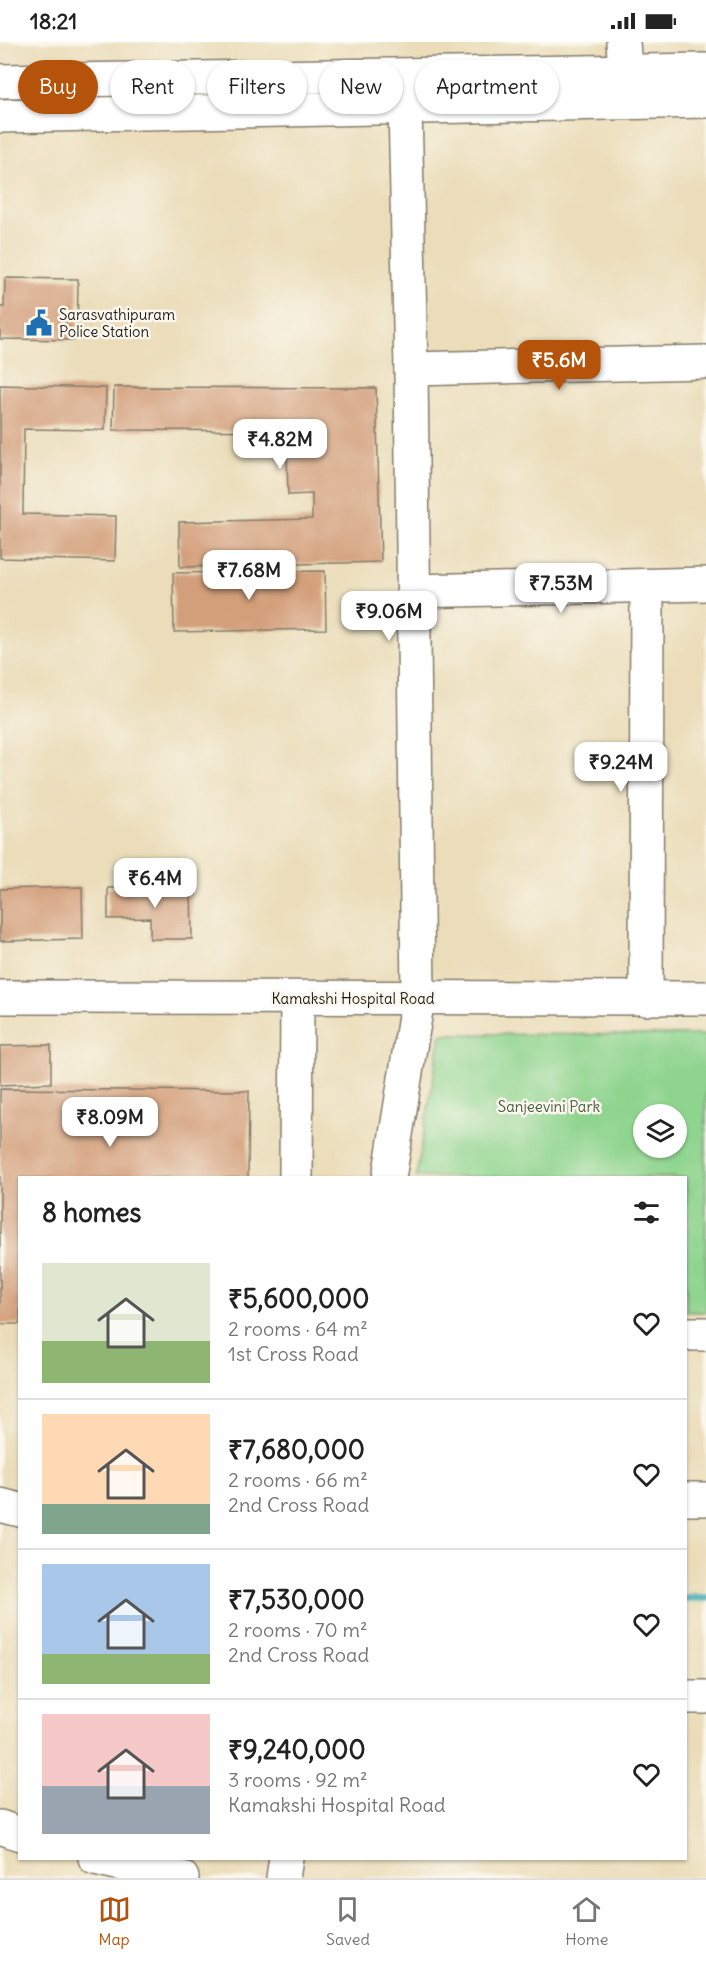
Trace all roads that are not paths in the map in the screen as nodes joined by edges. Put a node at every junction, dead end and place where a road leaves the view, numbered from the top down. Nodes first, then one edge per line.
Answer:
1 (706, 52) edge
2 (624, 57) edge
3 (673, 70) junction
4 (706, 70) edge
5 (0, 81) edge
6 (706, 101) edge
7 (405, 107) junction
8 (0, 116) edge
9 (706, 362) edge
10 (411, 369) junction
11 (706, 584) edge
12 (647, 587) junction
13 (414, 591) junction
14 (0, 997) edge
15 (297, 998) junction
16 (418, 998) junction
17 (706, 998) edge
18 (646, 999) junction
19 (296, 1176) edge
20 (389, 1176) edge
21 (687, 1334) edge
22 (706, 1334) edge
23 (687, 1499) edge
24 (706, 1499) edge
25 (0, 1505) edge
26 (18, 1510) edge
27 (687, 1697) edge
28 (706, 1697) edge
29 (0, 1827) edge
30 (18, 1833) edge
31 (104, 1860) edge
32 (286, 1860) edge
33 (182, 1878) edge
34 (284, 1878) edge

1 - 3 street
2 - 3 street
2 - 5 street
3 - 4 street
6 - 7 street
7 - 8 street
7 - 10 street
9 - 10 street
10 - 13 street
11 - 12 street
12 - 13 street
12 - 18 street
13 - 16 street
14 - 15 street, Kamakshi Hospital Road
15 - 16 street, Kamakshi Hospital Road
15 - 19 street
16 - 18 street, Kamakshi Hospital Road
16 - 20 street
17 - 18 street, Kamakshi Hospital Road
21 - 22 street
23 - 24 street
25 - 26 street
27 - 28 street
29 - 30 street
31 - 33 street
32 - 34 street

